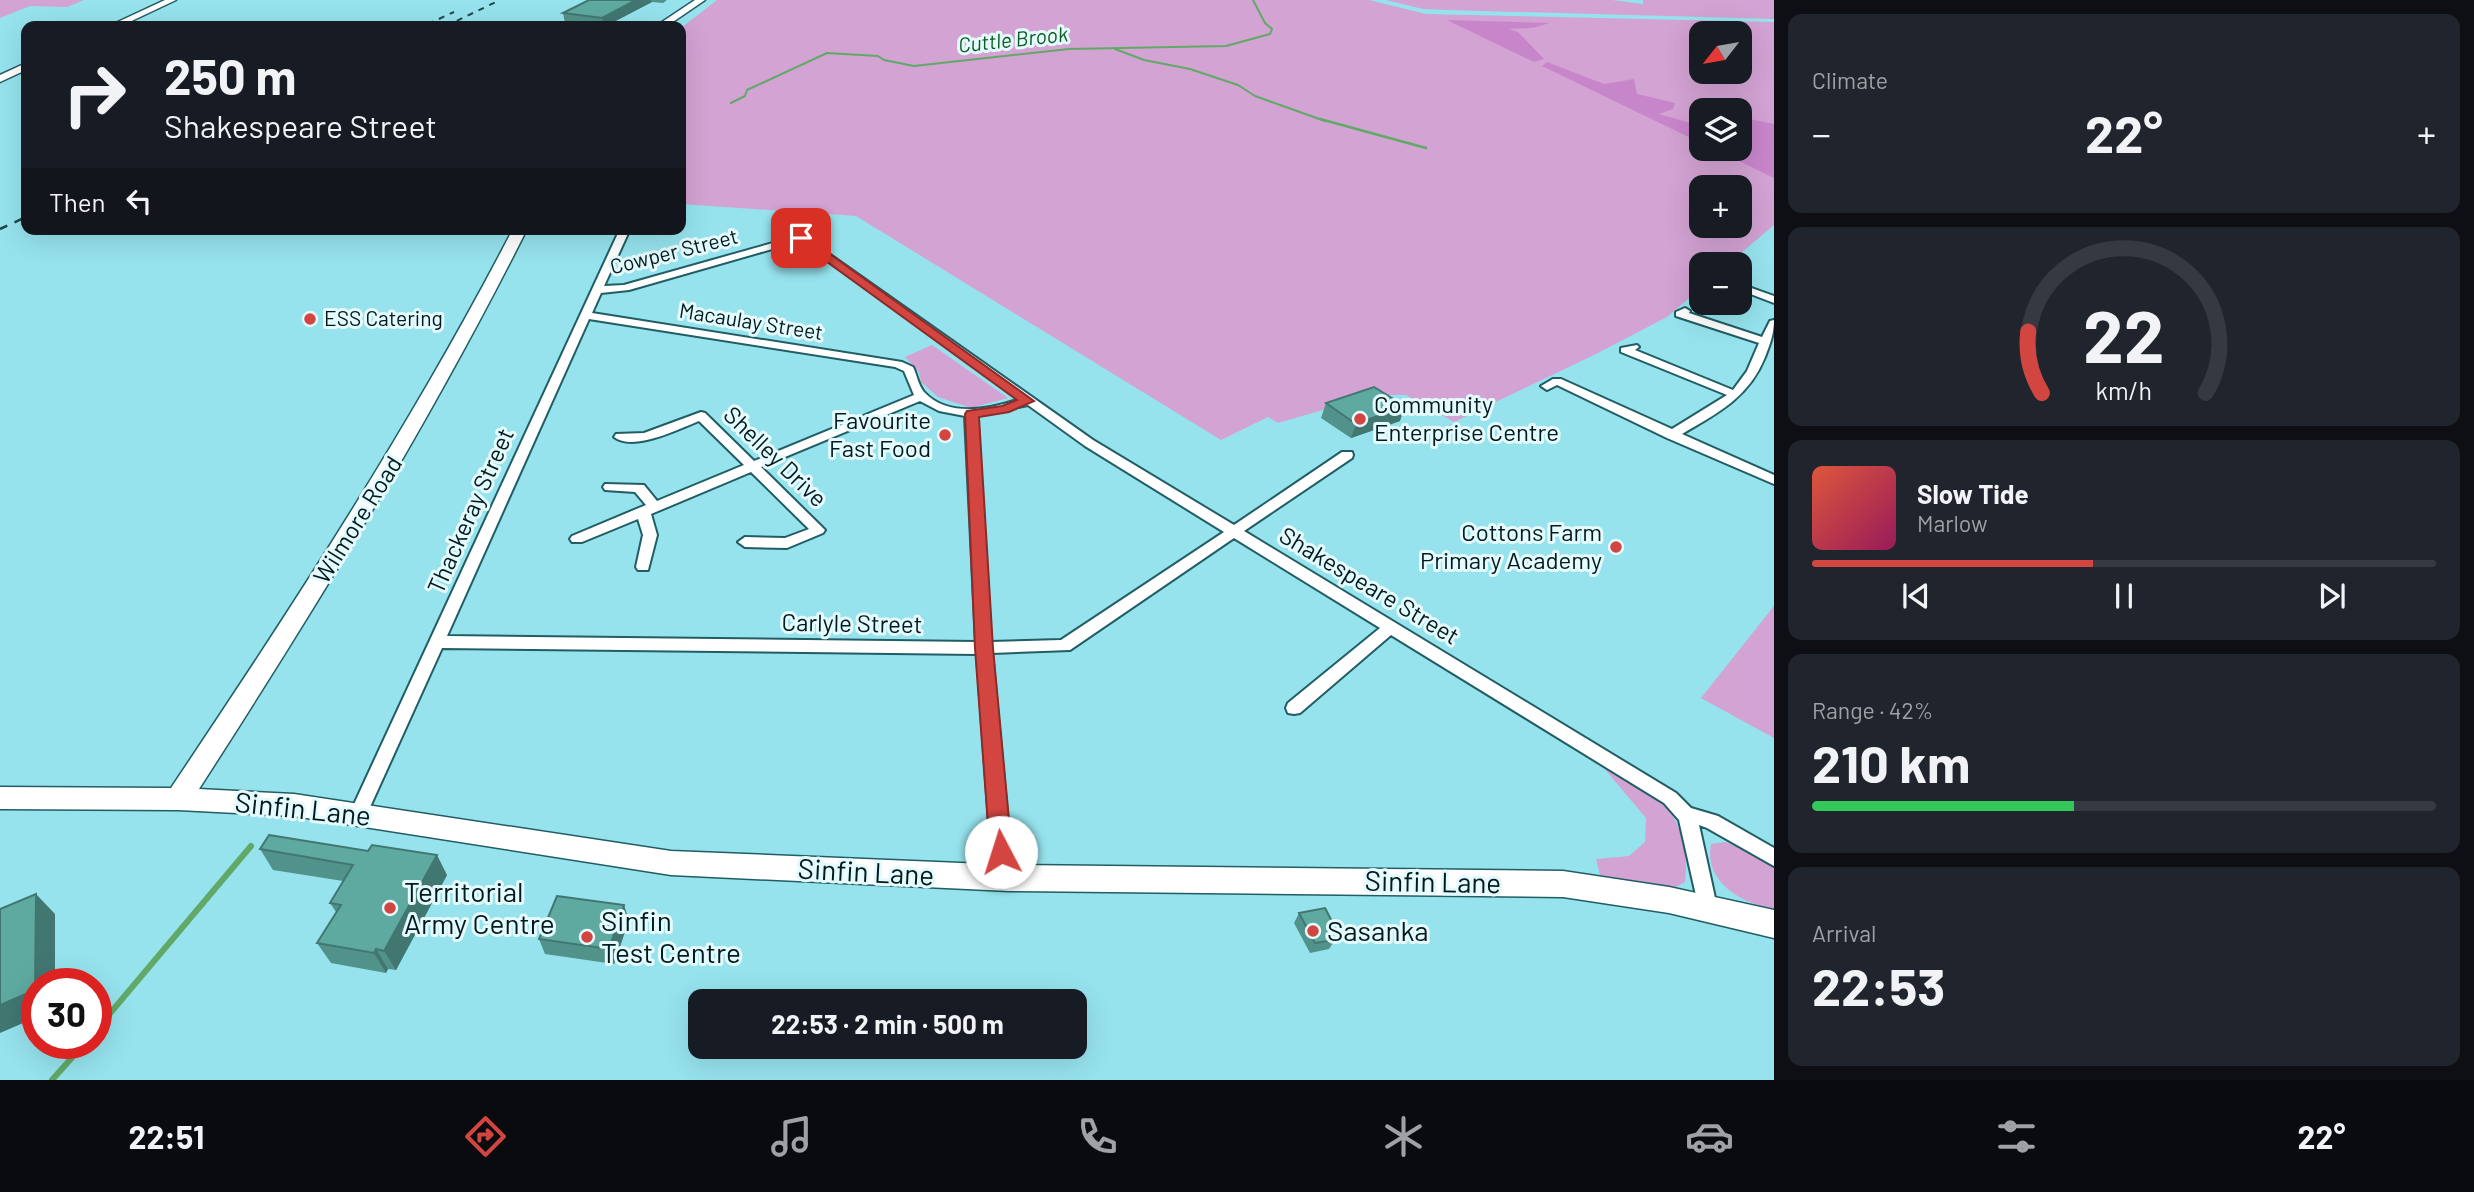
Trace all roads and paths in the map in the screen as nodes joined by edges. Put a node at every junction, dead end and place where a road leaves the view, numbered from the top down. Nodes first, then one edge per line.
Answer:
1 (172, 0) edge
2 (701, 0) edge
3 (125, 21) edge
4 (669, 21) edge
5 (21, 68) edge
6 (0, 79) edge
7 (785, 226) dead end
8 (517, 235) edge
9 (622, 235) edge
10 (801, 238) junction
11 (597, 290) junction
12 (1752, 292) edge
13 (1774, 300) edge
14 (1685, 312) dead end
15 (585, 315) junction
16 (1774, 323) edge
17 (1763, 341) junction
18 (1633, 347) dead end
19 (1547, 386) dead end
20 (1736, 395) junction
21 (920, 397) junction
22 (1027, 401) junction
23 (971, 414) junction
24 (1671, 435) junction
25 (620, 437) dead end
26 (1347, 455) dead end
27 (753, 466) junction
28 (1774, 480) edge
29 (610, 485) dead end
30 (649, 509) junction
31 (1232, 532) junction
32 (577, 539) dead end
33 (745, 541) dead end
34 (643, 567) dead end
35 (1391, 627) junction
36 (437, 642) junction
37 (984, 648) junction
38 (1294, 708) dead end
39 (0, 798) edge
40 (178, 799) junction
41 (359, 813) junction
42 (1685, 814) junction
43 (1774, 858) edge
44 (1003, 878) junction
45 (1707, 907) junction
46 (1774, 924) edge

1 - 3 street
2 - 4 street
5 - 6 street
7 - 10 street, Shakespeare Street
8 - 40 street, Wilmore Road
9 - 11 street, Thackeray Street
10 - 11 street, Cowper Street
10 - 22 street, Shakespeare Street
11 - 15 street, Thackeray Street
12 - 13 street
14 - 17 street
15 - 21 street, Macaulay Street
15 - 36 street, Thackeray Street
16 - 17 street
17 - 20 street
18 - 20 street
19 - 24 street
20 - 24 street
21 - 23 street
21 - 27 street
22 - 23 street
22 - 31 street, Shakespeare Street
23 - 37 street
24 - 28 street
25 - 27 street, Shelley Drive
26 - 31 street, Carlyle Street
27 - 30 street
27 - 33 street, Shelley Drive
29 - 30 street
30 - 32 street
30 - 34 street
31 - 35 street, Shakespeare Street
31 - 37 street, Carlyle Street
35 - 38 street
35 - 42 street, Shakespeare Street
36 - 37 street, Carlyle Street
36 - 41 street, Thackeray Street
37 - 44 street
39 - 40 street, Sinfin Lane
40 - 41 street, Sinfin Lane
41 - 44 street, Sinfin Lane
42 - 43 street, Shakespeare Street
42 - 45 street
44 - 45 street, Sinfin Lane
45 - 46 street, Sinfin Lane

